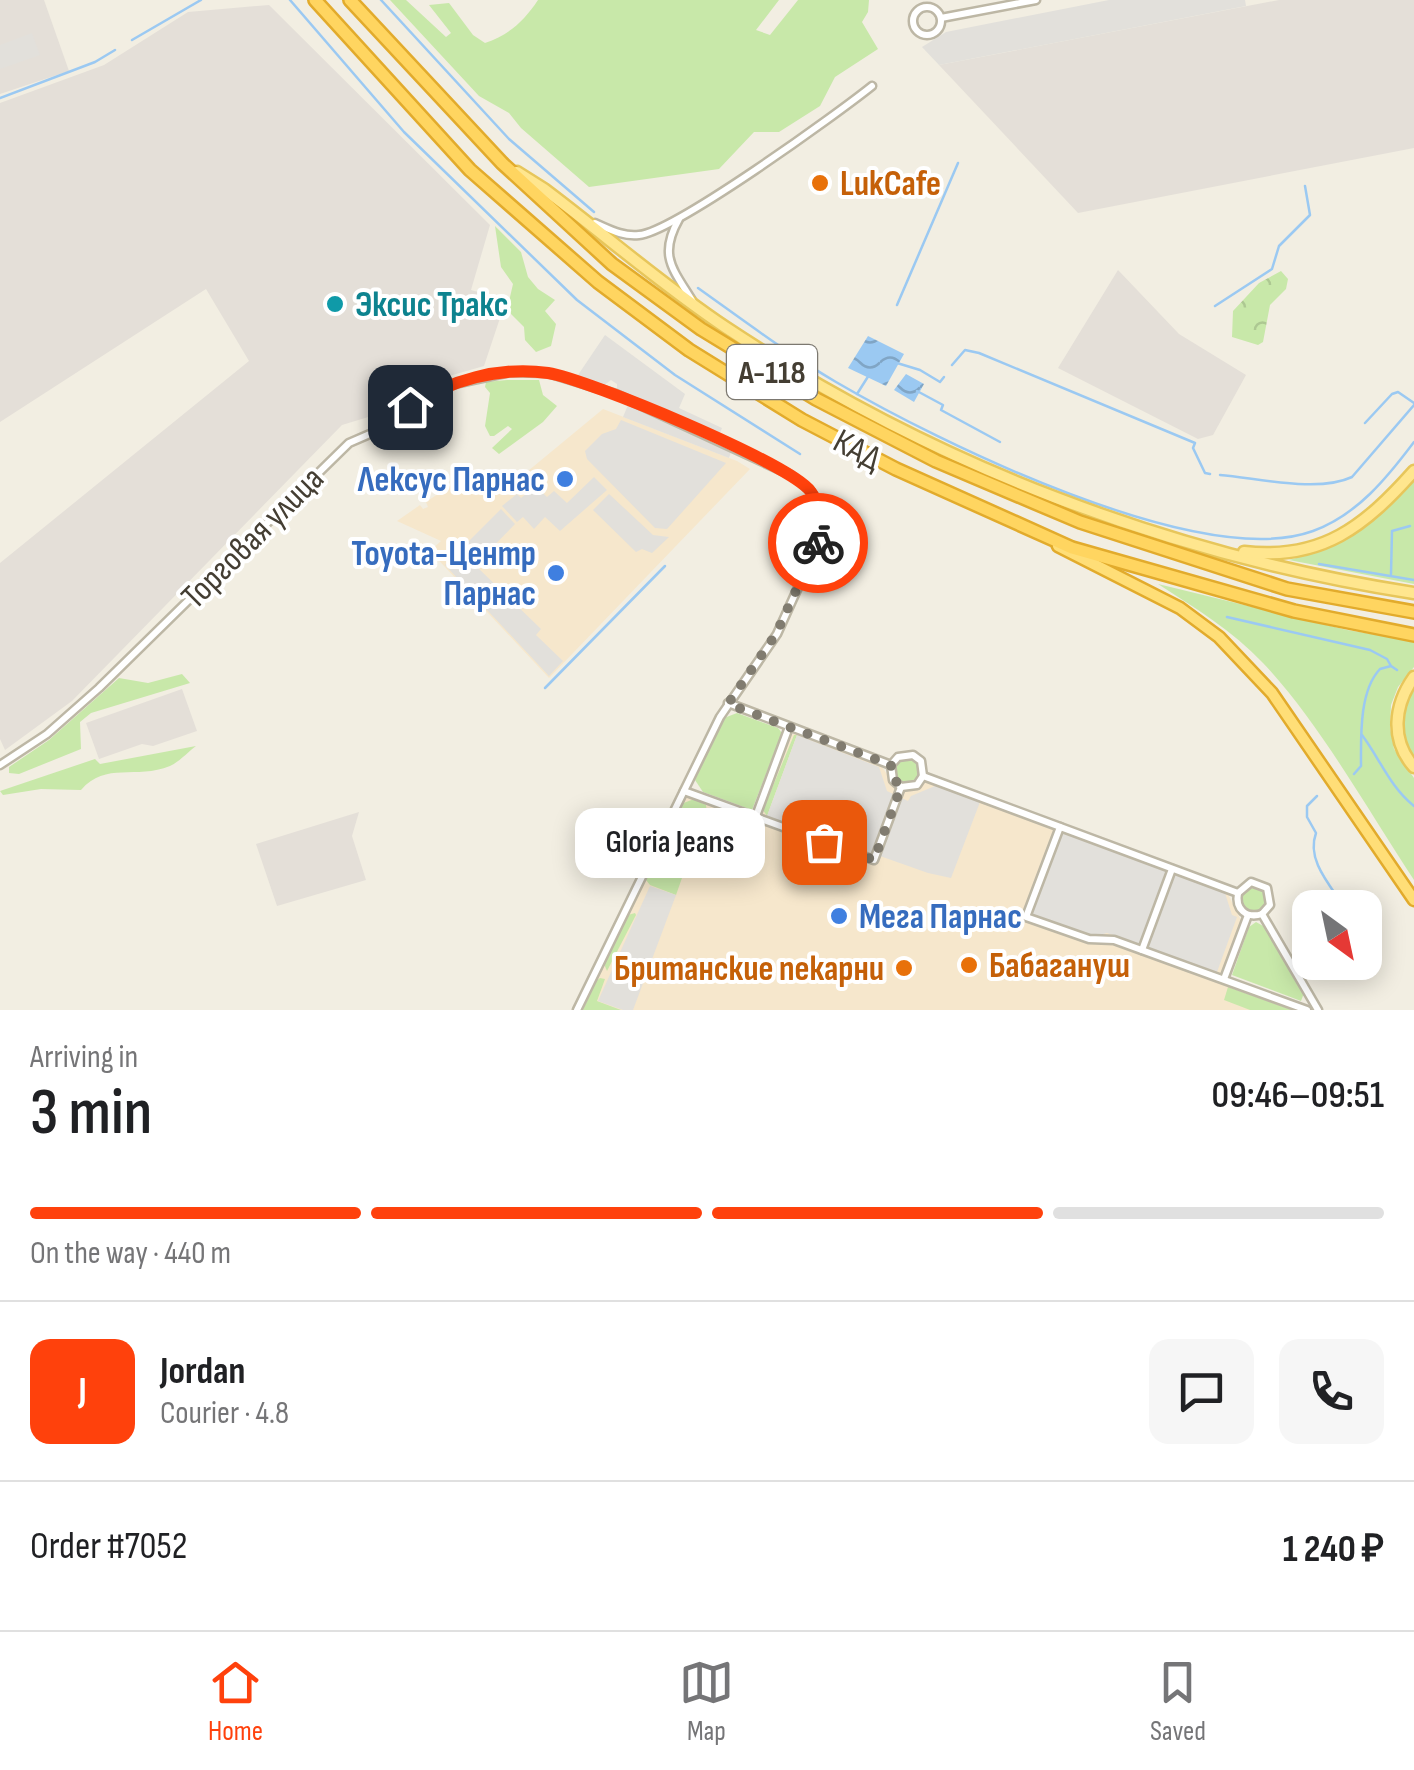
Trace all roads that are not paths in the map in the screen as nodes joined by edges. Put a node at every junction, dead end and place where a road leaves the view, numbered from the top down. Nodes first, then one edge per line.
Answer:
1 (315, 0) edge
2 (350, 0) edge
3 (1036, 0) edge
4 (941, 18) junction
5 (872, 86) dead end
6 (502, 162) junction
7 (680, 218) junction
8 (584, 219) junction
9 (695, 305) junction
10 (1414, 471) edge
11 (1035, 532) junction
12 (1206, 548) junction
13 (1414, 593) edge
14 (1414, 612) edge
15 (1414, 635) edge
16 (1414, 678) edge
17 (728, 704) junction
18 (789, 727) junction
19 (891, 765) junction
20 (0, 766) edge
21 (1414, 768) edge
22 (923, 776) junction
23 (901, 787) junction
24 (684, 791) junction
25 (756, 816) junction
26 (1060, 827) junction
27 (1172, 869) junction
28 (1238, 893) junction
29 (1414, 900) edge
30 (1262, 914) junction
31 (1248, 915) junction
32 (1142, 950) junction
33 (1224, 980) junction
34 (576, 1010) edge
35 (1307, 1010) edge
36 (1318, 1010) edge

1 - 11 highway, КАД / А-118
2 - 6 highway, КАД / А-118
3 - 4 street
4 - 4 street
5 - 7 street
6 - 8 main road
6 - 14 highway, КАД / А-118
7 - 8 street
7 - 9 street
8 - 9 main road
9 - 12 main road
10 - 12 main road
11 - 15 highway, КАД / А-118
11 - 29 highway
12 - 13 main road
16 - 21 main road
17 - 18 street
17 - 20 street, Торговая улица
17 - 24 street
18 - 19 street
18 - 25 street
19 - 22 street
19 - 23 street
22 - 23 street
22 - 26 street
23 - 25 street
24 - 25 street
24 - 34 street
26 - 27 street
26 - 32 street
27 - 28 street
27 - 32 street
28 - 30 street
28 - 31 street
30 - 31 street
30 - 36 street
31 - 33 street
32 - 33 street
33 - 35 street

